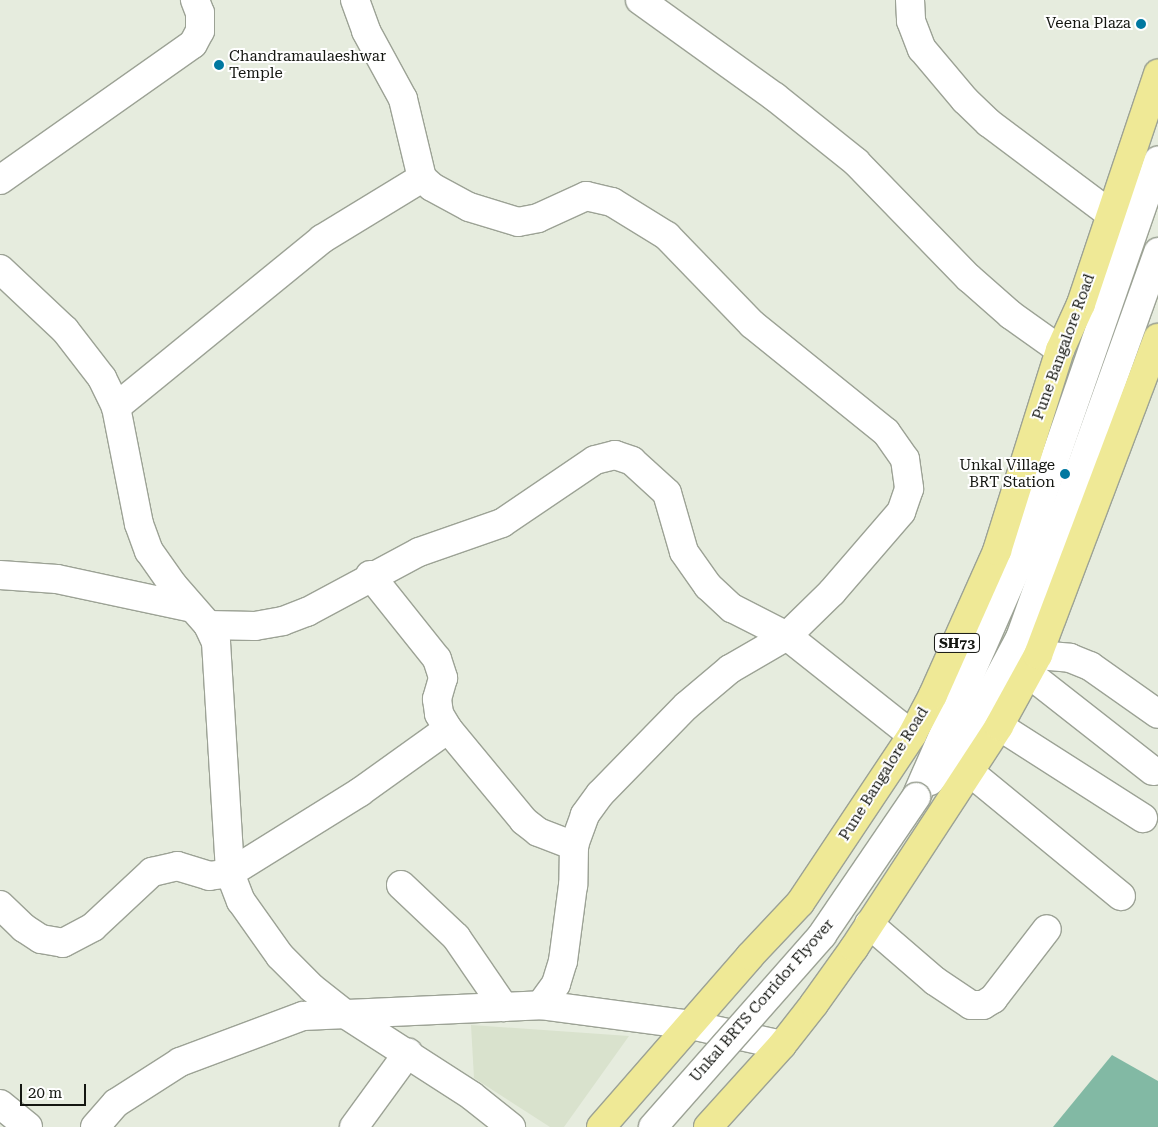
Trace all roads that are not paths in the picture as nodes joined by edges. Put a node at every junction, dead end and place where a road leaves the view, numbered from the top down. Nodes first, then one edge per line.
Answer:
1 (195, 0) edge
2 (355, 0) edge
3 (640, 0) edge
4 (911, 0) edge
5 (1158, 74) edge
6 (1158, 161) edge
7 (422, 178) junction
8 (0, 180) edge
9 (1110, 214) junction
10 (1158, 252) edge
11 (0, 269) edge
12 (1060, 350) junction
13 (1156, 352) edge
14 (116, 407) junction
15 (0, 575) edge
16 (370, 575) junction
17 (200, 616) junction
18 (787, 636) junction
19 (1033, 664) junction
20 (1156, 708) edge
21 (999, 726) junction
22 (448, 729) junction
23 (912, 735) junction
24 (1153, 771) dead end
25 (971, 773) junction
26 (916, 797) junction
27 (1143, 818) dead end
28 (574, 846) junction
29 (230, 873) junction
30 (401, 885) dead end
31 (1122, 896) dead end
32 (0, 905) edge
33 (870, 924) junction
34 (1047, 929) dead end
35 (541, 1005) junction
36 (504, 1007) junction
37 (345, 1014) junction
38 (691, 1025) junction
39 (782, 1045) junction
40 (408, 1053) junction
41 (0, 1104) edge
42 (28, 1127) edge
43 (94, 1127) edge
44 (354, 1127) edge
45 (510, 1127) edge
46 (601, 1127) edge
47 (653, 1127) edge
48 (708, 1127) edge

1 - 8 street
2 - 7 street
3 - 12 street
4 - 9 street
5 - 9 main road, Pune Bangalore Road / SH73
6 - 26 street
7 - 14 street
7 - 18 street
9 - 12 main road, Pune Bangalore Road / SH73
10 - 26 street
11 - 14 street
12 - 23 main road, Pune Bangalore Road / SH73
13 - 19 main road
14 - 17 street
15 - 17 street
16 - 17 street
16 - 18 street
16 - 22 street
17 - 29 street
18 - 23 street
18 - 28 street
19 - 20 street
19 - 21 main road
19 - 24 street
21 - 25 main road
21 - 27 street
22 - 28 street
22 - 29 street
23 - 38 main road, Pune Bangalore Road / SH73
25 - 31 street
25 - 33 main road
26 - 47 street, Unkal BRTS Corridor Flyover, bridge
28 - 35 street
29 - 32 street
29 - 37 street
30 - 36 street
33 - 34 street
33 - 39 main road
35 - 36 street
35 - 38 street
36 - 37 street
37 - 40 street
37 - 43 street
38 - 39 street
38 - 46 main road, Pune Bangalore Road / SH73
39 - 48 main road
40 - 44 street
40 - 45 street
41 - 42 street

